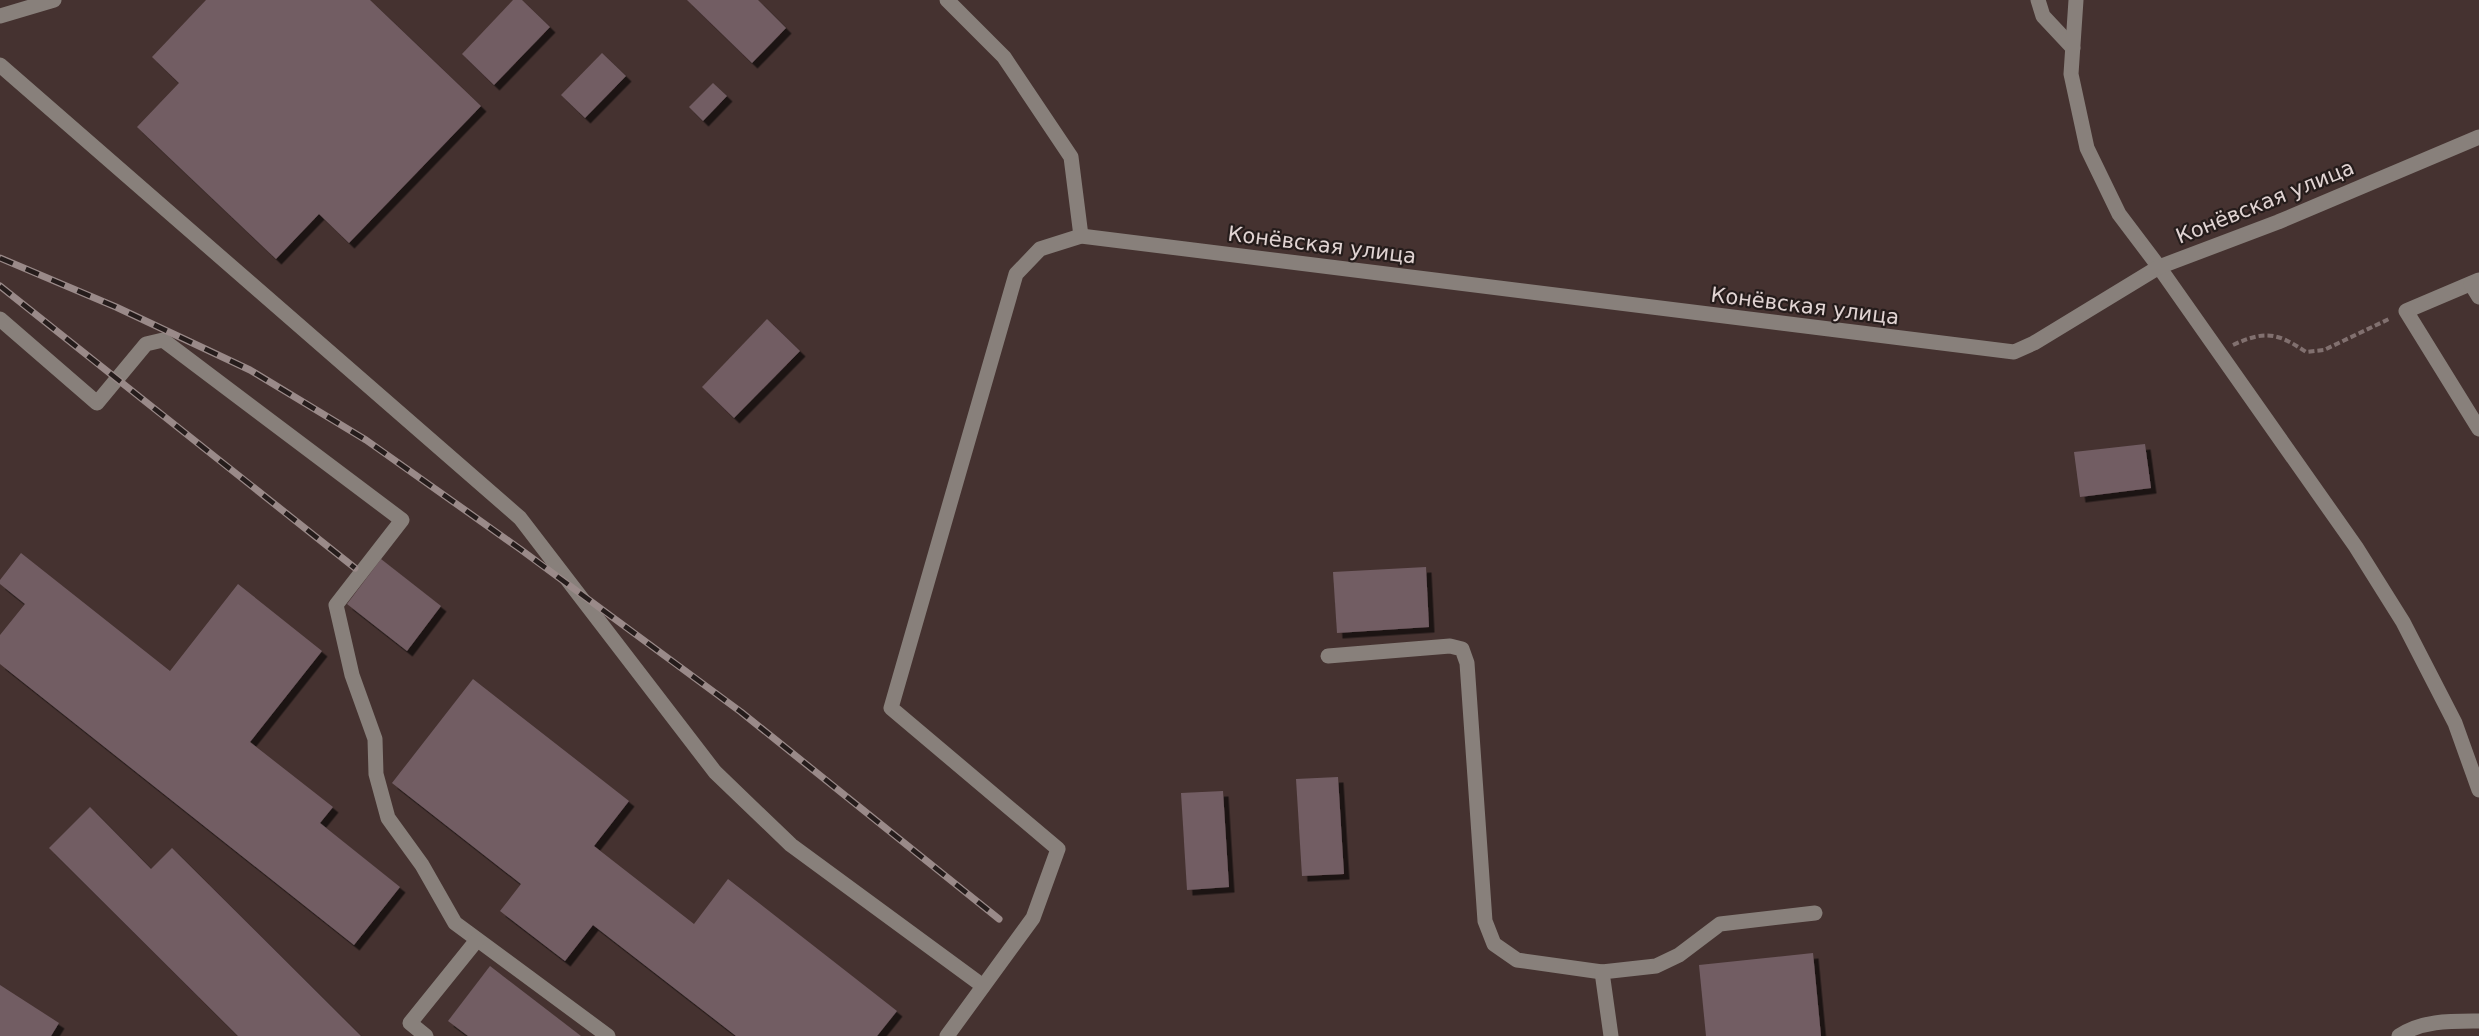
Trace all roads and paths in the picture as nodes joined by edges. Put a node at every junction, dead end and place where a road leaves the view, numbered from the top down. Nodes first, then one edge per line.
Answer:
1 (54, 0) edge
2 (947, 0) edge
3 (2038, 0) edge
4 (2076, 0) edge
5 (0, 16) edge
6 (2073, 48) junction
7 (0, 65) edge
8 (2479, 137) edge
9 (1081, 236) junction
10 (2159, 267) junction
11 (2475, 282) edge
12 (2479, 297) edge
13 (2406, 311) junction
14 (0, 319) edge
15 (2219, 351) junction
16 (2479, 429) edge
17 (1328, 656) dead end
18 (2479, 790) edge
19 (1815, 913) dead end
20 (477, 940) junction
21 (1602, 972) junction
22 (983, 986) junction
23 (2479, 1021) edge
24 (426, 1036) edge
25 (608, 1036) edge
26 (947, 1036) edge
27 (1611, 1036) edge
28 (2399, 1036) edge

1 - 5 street
2 - 9 street
3 - 6 street
4 - 6 street
6 - 10 street
7 - 22 street
8 - 10 street, Конёвская улица
9 - 10 street, Конёвская улица
9 - 22 street
10 - 15 street
11 - 12 street
11 - 13 street
13 - 15 path
13 - 16 street
14 - 20 street
15 - 18 street
17 - 21 street
19 - 21 street
20 - 24 street
20 - 25 street
21 - 27 street
22 - 26 street
23 - 28 street

